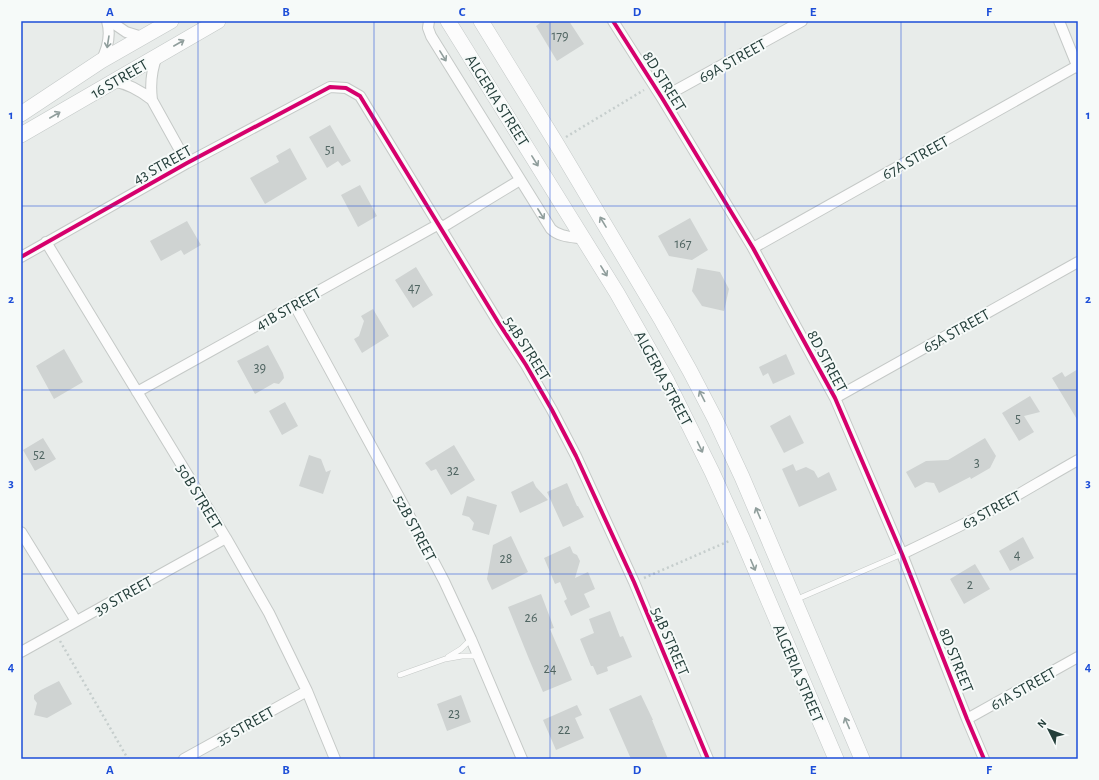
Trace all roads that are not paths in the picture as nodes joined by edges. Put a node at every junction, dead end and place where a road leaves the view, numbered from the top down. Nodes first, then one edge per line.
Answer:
1 (108, 21) edge
2 (171, 21) edge
3 (218, 21) edge
4 (429, 21) edge
5 (448, 21) edge
6 (481, 21) edge
7 (613, 21) edge
8 (802, 21) edge
9 (1059, 21) edge
10 (142, 37) junction
11 (157, 56) junction
12 (101, 61) junction
13 (1078, 67) edge
14 (113, 81) junction
15 (316, 94) joint
16 (662, 98) junction
17 (152, 100) junction
18 (21, 114) edge
19 (21, 135) edge
20 (187, 163) junction
21 (520, 180) junction
22 (440, 226) junction
23 (584, 239) junction
24 (46, 242) junction
25 (753, 248) junction
26 (21, 256) edge
27 (1078, 262) edge
28 (294, 304) junction
29 (136, 392) junction
30 (835, 398) junction
31 (1078, 460) edge
32 (21, 532) edge
33 (226, 538) junction
34 (902, 554) junction
35 (794, 600) junction
36 (76, 622) junction
37 (471, 639) junction
38 (21, 652) edge
39 (478, 656) junction
40 (1078, 657) edge
41 (446, 659) junction
42 (400, 676) dead end
43 (306, 691) junction
44 (967, 719) junction
45 (184, 759) edge
46 (335, 759) edge
47 (522, 759) edge
48 (708, 759) edge
49 (836, 759) edge
50 (862, 759) edge
51 (984, 759) edge

1 - 10 street
1 -> 12 street
2 - 10 main road, 16 STREET
11 -> 3 main road, 16 STREET
4 -> 21 street
5 -> 23 main road, ALGERIA STREET
35 -> 6 main road, ALGERIA STREET
7 - 16 street, 8D STREET
8 - 16 street, 69A STREET
9 - 13 street
10 - 12 main road, 16 STREET
11 - 14 main road, 16 STREET
11 - 17 street
12 - 18 main road, 16 STREET
13 - 25 street, 67A STREET
14 - 17 street
19 -> 14 main road, 16 STREET
15 - 20 street, 43 STREET
15 - 22 street, 54B STREET
16 - 25 street, 8D STREET
17 - 20 street
20 - 24 street, 43 STREET
21 - 22 street, 41B STREET
21 -> 23 street
22 - 28 street, 41B STREET
22 - 48 street, 54B STREET
23 -> 49 main road, ALGERIA STREET
24 - 26 street, 43 STREET
24 - 29 street, 50B STREET
25 - 30 street, 8D STREET
27 - 30 street, 65A STREET
28 - 29 street, 41B STREET
28 - 37 street, 52B STREET
29 - 33 street, 50B STREET
30 - 34 street, 8D STREET
31 - 34 street, 63 STREET
32 - 36 street
33 - 36 street, 39 STREET
33 - 43 street, 50B STREET
34 - 35 lane
34 - 44 street, 8D STREET
50 -> 35 main road, ALGERIA STREET
36 - 38 street, 39 STREET
37 - 39 street, 52B STREET
37 - 41 lane
39 - 41 lane
39 - 47 street, 52B STREET
40 - 44 street, 61A STREET
41 - 42 lane
43 - 45 street, 35 STREET
43 - 46 street, 50B STREET
44 - 51 street, 8D STREET

